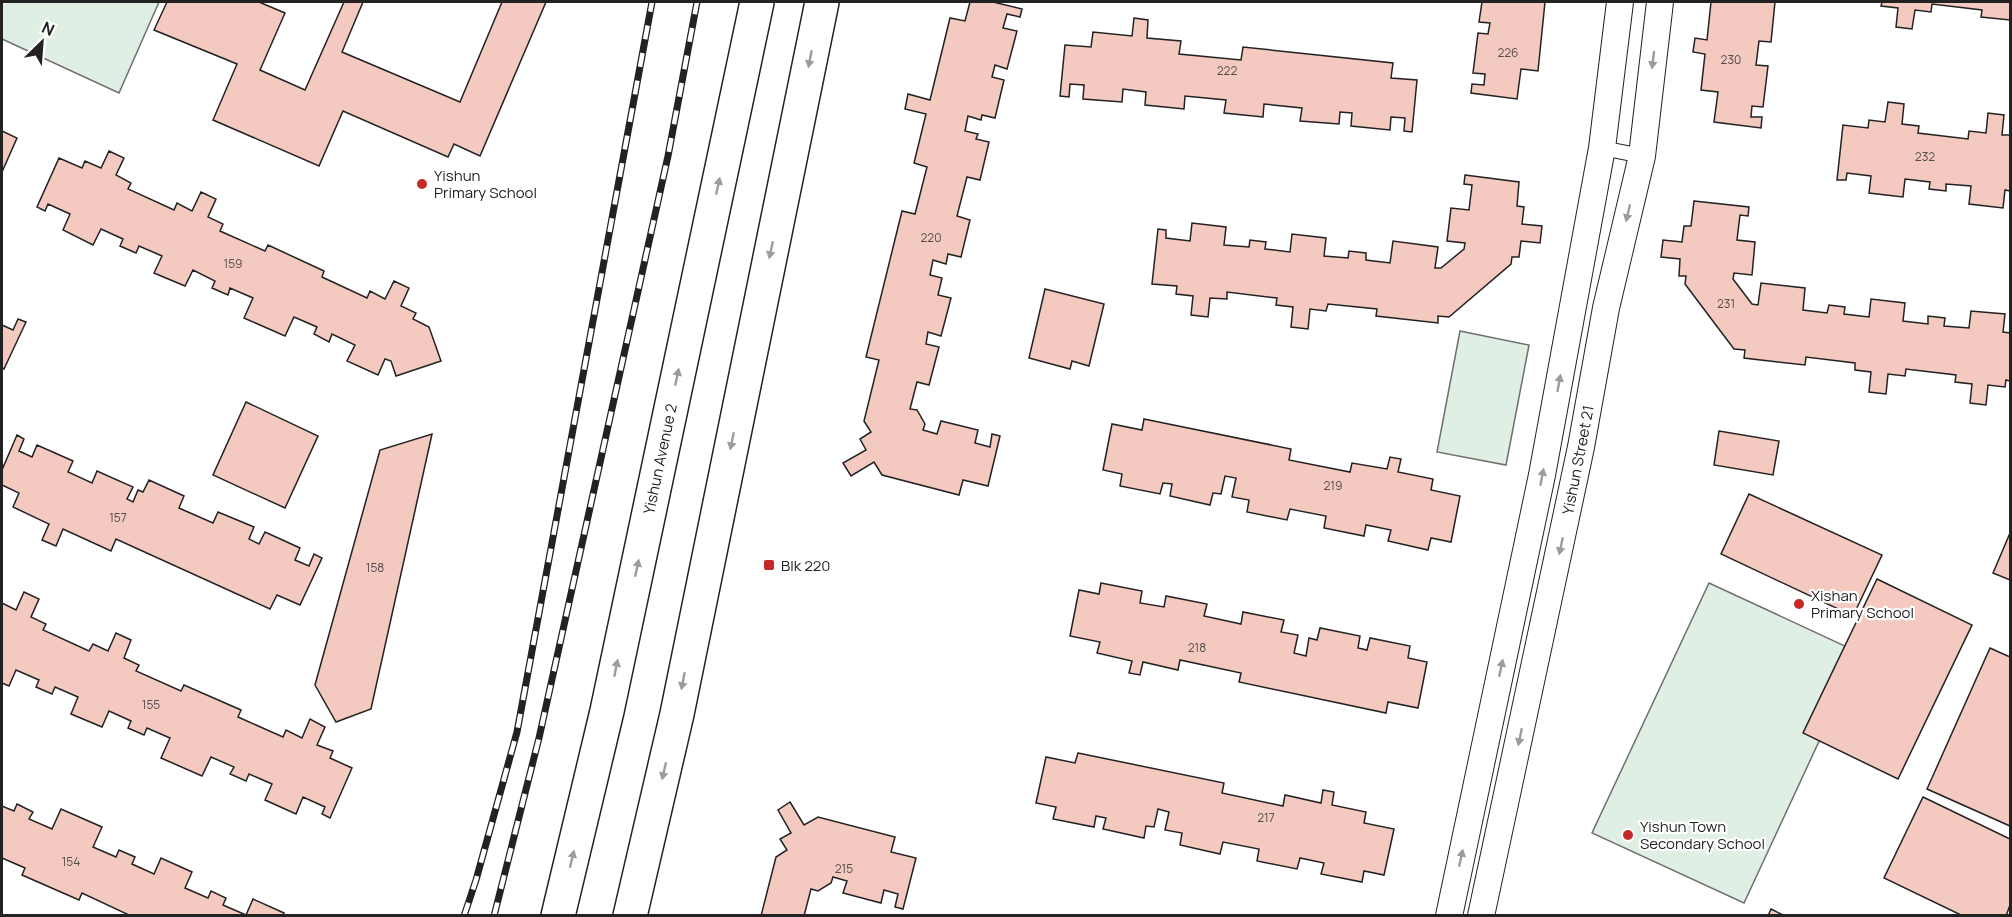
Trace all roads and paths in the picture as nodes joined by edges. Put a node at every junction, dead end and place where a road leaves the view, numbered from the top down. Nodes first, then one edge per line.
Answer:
1 (758, 2) edge
2 (822, 2) edge
3 (1620, 2) edge
4 (1660, 2) edge
5 (1602, 148) junction
6 (1642, 156) junction
7 (1565, 444) junction
8 (558, 915) edge
9 (630, 915) edge
10 (1449, 915) edge
11 (1481, 915) edge

8 -> 1 main road, Yishun Avenue 2
2 -> 9 main road
3 - 5 street, Yishun Street 21
4 -> 6 street, Yishun Street 21
5 - 6 lane
7 -> 5 street, Yishun Street 21
6 -> 7 street, Yishun Street 21
10 -> 7 street, Yishun Street 21
7 -> 11 street, Yishun Street 21

